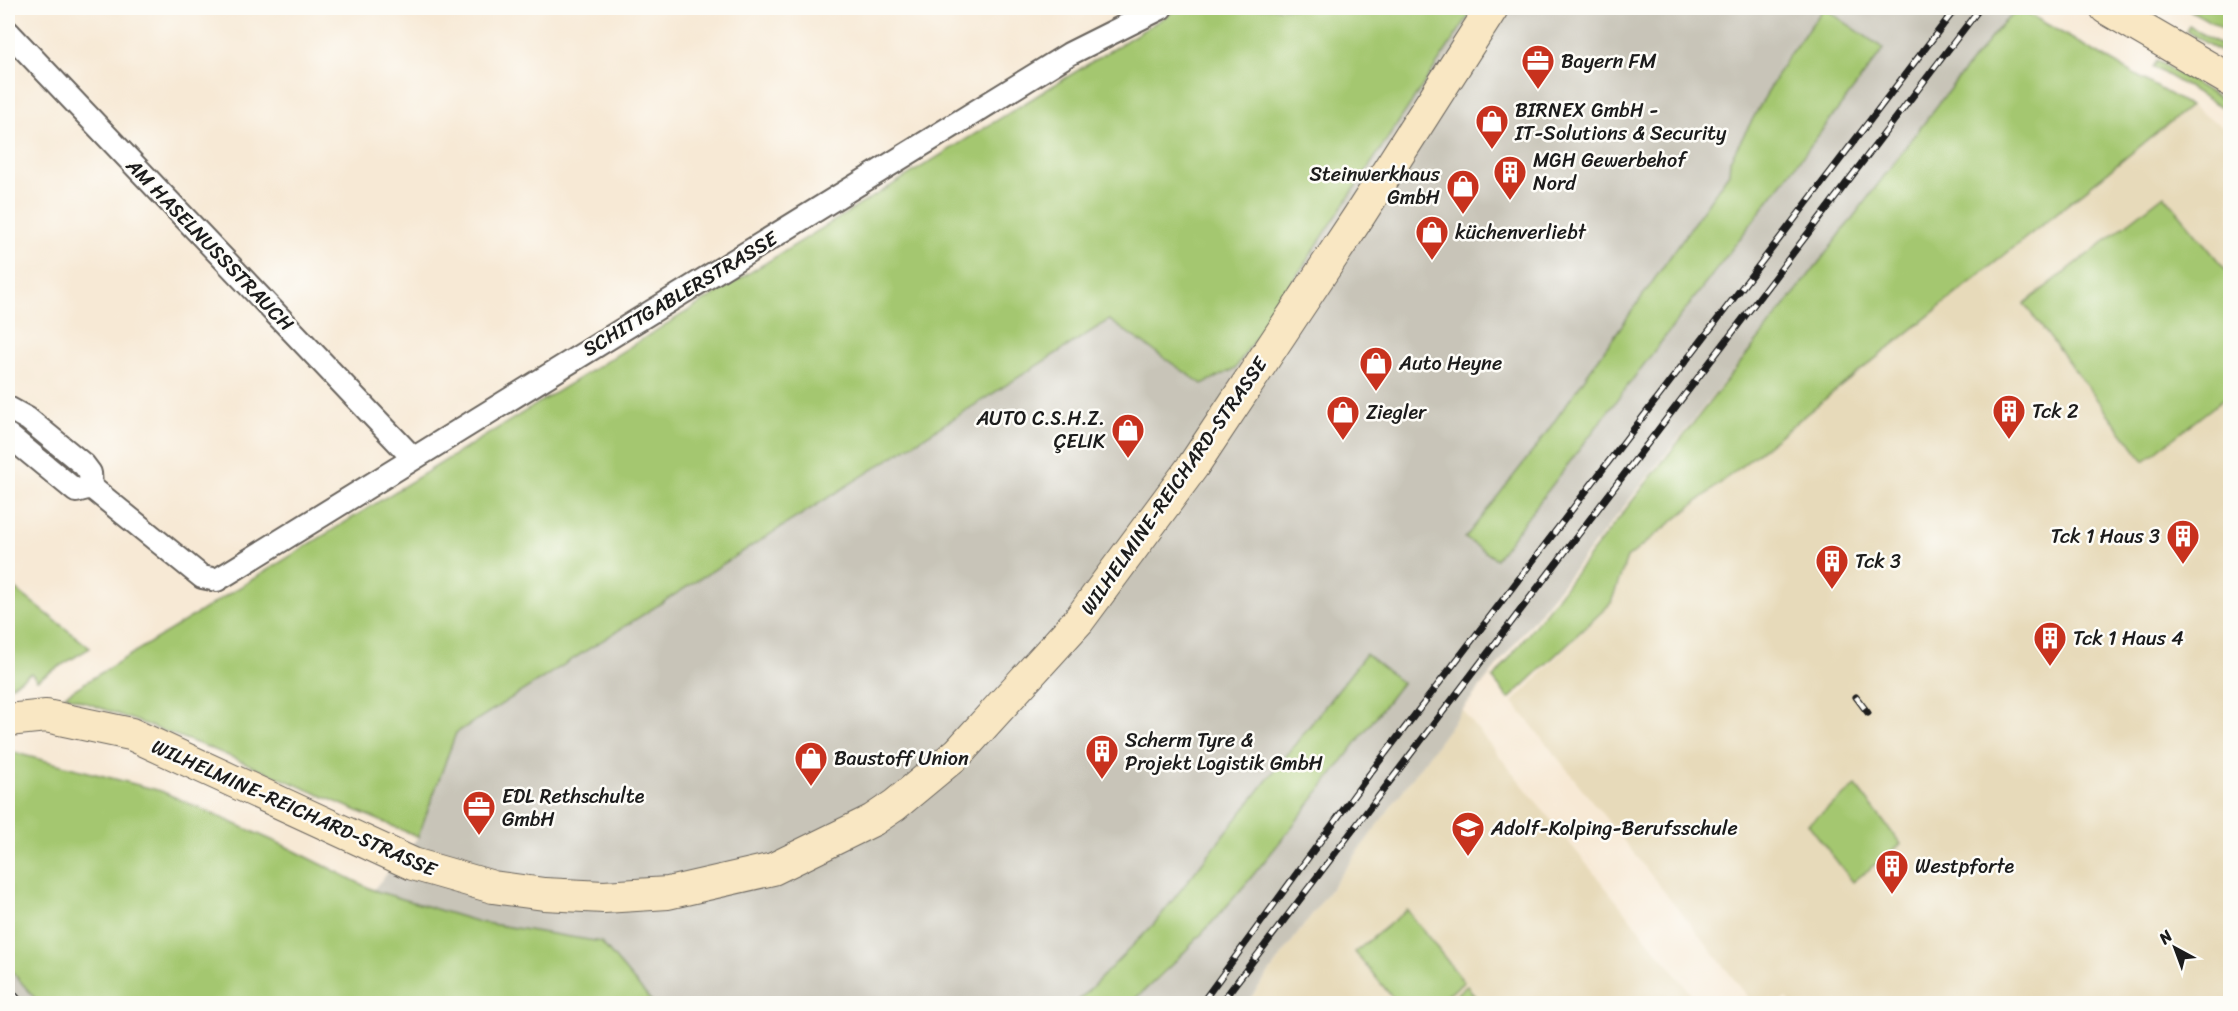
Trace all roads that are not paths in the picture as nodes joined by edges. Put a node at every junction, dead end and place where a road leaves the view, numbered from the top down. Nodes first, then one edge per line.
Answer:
1 (1161, 8) edge
2 (1492, 8) edge
3 (2106, 8) edge
4 (8, 32) edge
5 (2230, 80) edge
6 (8, 408) edge
7 (8, 435) edge
8 (413, 458) junction
9 (91, 487) junction
10 (8, 720) edge

1 - 8 street, SCHITTGABLERSTRASSE
2 - 10 street, WILHELMINE-REICHARD-STRASSE
3 - 5 street
4 - 8 street, AM HASELNUSSSTRAUCH
6 - 9 street
7 - 9 street
8 - 9 street, SCHITTGABLERSTRASSE

